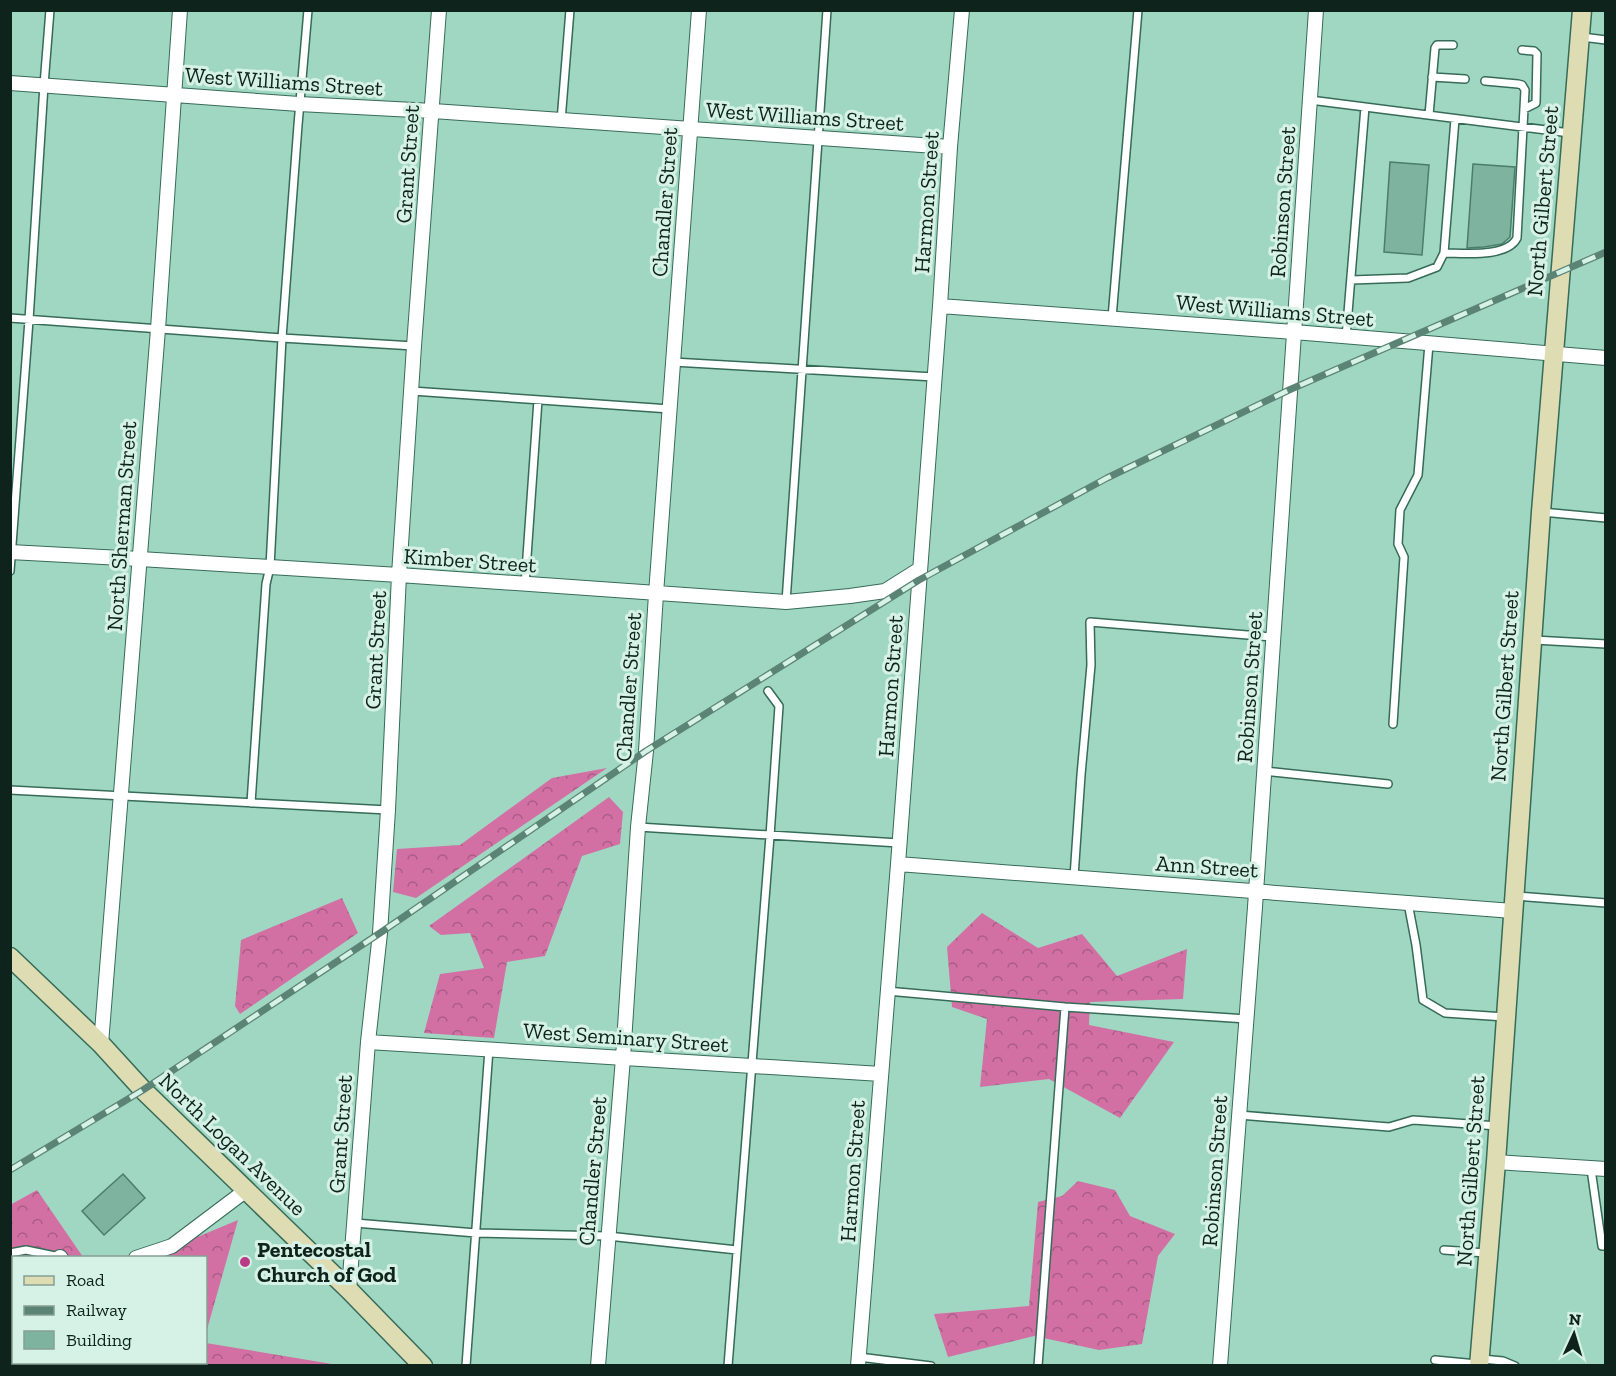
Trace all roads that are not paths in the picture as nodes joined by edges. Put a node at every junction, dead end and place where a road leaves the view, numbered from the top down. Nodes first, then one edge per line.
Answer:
1 (50, 10) edge
2 (180, 10) edge
3 (308, 10) edge
4 (439, 10) edge
5 (570, 10) edge
6 (699, 10) edge
7 (828, 10) edge
8 (962, 10) edge
9 (1138, 10) edge
10 (1316, 10) edge
11 (1582, 10) edge
12 (1579, 37) junction
13 (1605, 40) edge
14 (1453, 45) dead end
15 (1522, 50) dead end
16 (1432, 77) junction
17 (1465, 79) dead end
18 (1485, 81) dead end
19 (10, 83) edge
20 (44, 85) junction
21 (174, 95) junction
22 (1309, 100) junction
23 (299, 104) junction
24 (1365, 107) junction
25 (1524, 109) junction
26 (433, 111) junction
27 (1429, 115) junction
28 (1455, 119) junction
29 (561, 121) junction
30 (1524, 127) junction
31 (690, 129) junction
32 (1572, 133) junction
33 (819, 138) junction
34 (950, 147) junction
35 (1443, 253) junction
36 (1351, 280) junction
37 (940, 306) junction
38 (10, 318) edge
39 (1112, 318) junction
40 (29, 320) junction
41 (158, 329) junction
42 (1294, 332) junction
43 (1346, 337) junction
44 (282, 338) junction
45 (1429, 344) junction
46 (414, 346) junction
47 (1554, 354) junction
48 (1605, 358) edge
49 (674, 362) junction
50 (803, 370) junction
51 (934, 377) junction
52 (412, 391) junction
53 (538, 400) junction
54 (670, 409) junction
55 (1541, 512) junction
56 (1605, 518) edge
57 (11, 553) edge
58 (140, 559) junction
59 (270, 567) junction
60 (920, 569) junction
61 (10, 571) edge
62 (399, 575) junction
63 (525, 585) junction
64 (656, 594) junction
65 (786, 602) junction
66 (1273, 637) junction
67 (1532, 639) junction
68 (1605, 644) edge
69 (768, 690) dead end
70 (1393, 724) dead end
71 (1264, 771) junction
72 (1389, 784) dead end
73 (10, 790) edge
74 (122, 796) junction
75 (251, 803) junction
76 (388, 810) junction
77 (638, 827) junction
78 (770, 836) junction
79 (899, 843) junction
80 (898, 864) junction
81 (1074, 877) junction
82 (1256, 891) junction
83 (1408, 903) junction
84 (1605, 903) edge
85 (1513, 904) junction
86 (10, 957) edge
87 (886, 991) junction
88 (1065, 1007) junction
89 (1506, 1017) junction
90 (1247, 1018) junction
91 (368, 1042) junction
92 (101, 1044) junction
93 (489, 1049) junction
94 (623, 1058) junction
95 (752, 1066) junction
96 (880, 1074) junction
97 (1239, 1115) junction
98 (1498, 1126) junction
99 (1496, 1162) junction
100 (1590, 1168) junction
101 (1605, 1169) edge
102 (245, 1191) junction
103 (354, 1223) junction
104 (477, 1233) junction
105 (608, 1236) junction
106 (1605, 1246) edge
107 (737, 1250) junction
108 (1444, 1250) dead end
109 (10, 1253) edge
110 (1488, 1253) junction
111 (55, 1256) edge
112 (139, 1256) edge
113 (348, 1290) junction
114 (1435, 1360) dead end
115 (858, 1361) edge
116 (1479, 1363) edge
117 (423, 1365) edge
118 (466, 1365) edge
119 (598, 1365) edge
120 (728, 1365) edge
121 (931, 1365) edge
122 (1038, 1365) edge
123 (1220, 1365) edge
124 (1515, 1365) edge

1 - 20 lane
2 - 21 street, North Sherman Street
3 - 23 lane
4 - 26 street, Grant Street
5 - 29 lane
6 - 31 street, Chandler Street
7 - 33 lane
8 - 34 street, Harmon Street
9 - 39 lane
10 - 22 street, Robinson Street
11 - 12 main road, North Gilbert Street
12 - 13 lane
12 - 32 main road, North Gilbert Street
14 - 16 lane
15 - 25 lane
16 - 17 lane
16 - 27 lane
18 - 25 lane
19 - 20 street, West Williams Street
20 - 21 street, West Williams Street
20 - 40 lane
21 - 23 street, West Williams Street
21 - 41 street, North Sherman Street
22 - 24 lane
22 - 42 street, Robinson Street
23 - 26 street, West Williams Street
23 - 44 lane
24 - 27 lane
24 - 36 lane
25 - 30 lane
26 - 29 street, West Williams Street
26 - 46 street, Grant Street
27 - 28 lane
28 - 30 lane
28 - 35 lane
29 - 31 street, West Williams Street
30 - 32 lane
30 - 35 lane
31 - 33 street, West Williams Street
31 - 49 street, Chandler Street
32 - 47 main road, North Gilbert Street
33 - 34 street, West Williams Street
33 - 50 lane
34 - 37 street, Harmon Street
35 - 36 lane
36 - 43 lane
37 - 39 street, West Williams Street
37 - 51 street, Harmon Street
38 - 40 lane
39 - 42 street, West Williams Street
40 - 41 lane
40 - 57 lane
41 - 44 lane
41 - 58 street, North Sherman Street
42 - 43 street, West Williams Street
42 - 66 street, Robinson Street
43 - 45 street, West Williams Street
44 - 46 lane
44 - 59 lane
45 - 47 street, West Williams Street
45 - 70 lane
46 - 52 street, Grant Street
47 - 48 street, West Williams Street
47 - 55 main road, North Gilbert Street
49 - 50 lane
49 - 54 street, Chandler Street
50 - 51 lane
50 - 65 lane
51 - 60 street, Harmon Street
52 - 53 lane
52 - 62 street, Grant Street
53 - 54 lane
53 - 63 lane
54 - 64 street, Chandler Street
55 - 56 lane
55 - 67 main road, North Gilbert Street
57 - 58 street, Kimber Street
57 - 61 lane
58 - 59 street, Kimber Street
58 - 74 street, North Sherman Street
59 - 62 street, Kimber Street
59 - 75 lane
60 - 65 street, Kimber Street
60 - 79 street, Harmon Street
62 - 63 street, Kimber Street
62 - 76 street, Grant Street
63 - 64 street, Kimber Street
64 - 65 street, Kimber Street
64 - 77 street, Chandler Street
66 - 71 street, Robinson Street
66 - 81 lane
67 - 68 lane
67 - 85 main road, North Gilbert Street
69 - 78 lane
71 - 72 lane
71 - 82 street, Robinson Street
73 - 74 lane
74 - 75 lane
74 - 92 street, North Sherman Street
75 - 76 lane
76 - 91 street, Grant Street
77 - 78 lane
77 - 94 street, Chandler Street
78 - 79 lane
78 - 95 lane
79 - 80 street, Harmon Street
80 - 81 street, Ann Street
80 - 87 street, Harmon Street
81 - 82 street, Ann Street
82 - 83 street, Ann Street
82 - 90 street, Robinson Street
83 - 85 street, Ann Street
83 - 89 lane
84 - 85 lane
85 - 89 main road, North Gilbert Street
86 - 92 main road, North Logan Avenue
87 - 88 lane
87 - 96 street, Harmon Street
88 - 90 lane
88 - 122 lane
89 - 98 main road, North Gilbert Street
90 - 97 street, Robinson Street
91 - 93 street, West Seminary Street
91 - 103 street, Grant Street
92 - 102 main road, North Logan Avenue
93 - 94 street, West Seminary Street
93 - 104 lane
94 - 95 street, West Seminary Street
94 - 105 street, Chandler Street
95 - 96 street, West Seminary Street
95 - 107 lane
96 - 115 street, Harmon Street
97 - 98 lane
97 - 123 street, Robinson Street
98 - 99 main road, North Gilbert Street
99 - 100 street
99 - 110 main road, North Gilbert Street
100 - 101 street
100 - 106 lane
102 - 112 street
102 - 113 main road, North Logan Avenue
103 - 104 lane
103 - 113 street, Grant Street
104 - 105 lane
104 - 118 lane
105 - 107 lane
105 - 119 street, Chandler Street
107 - 120 lane
108 - 110 lane
109 - 111 lane
110 - 116 main road, North Gilbert Street
113 - 117 main road, North Logan Avenue
114 - 116 lane
115 - 121 lane
116 - 124 lane

